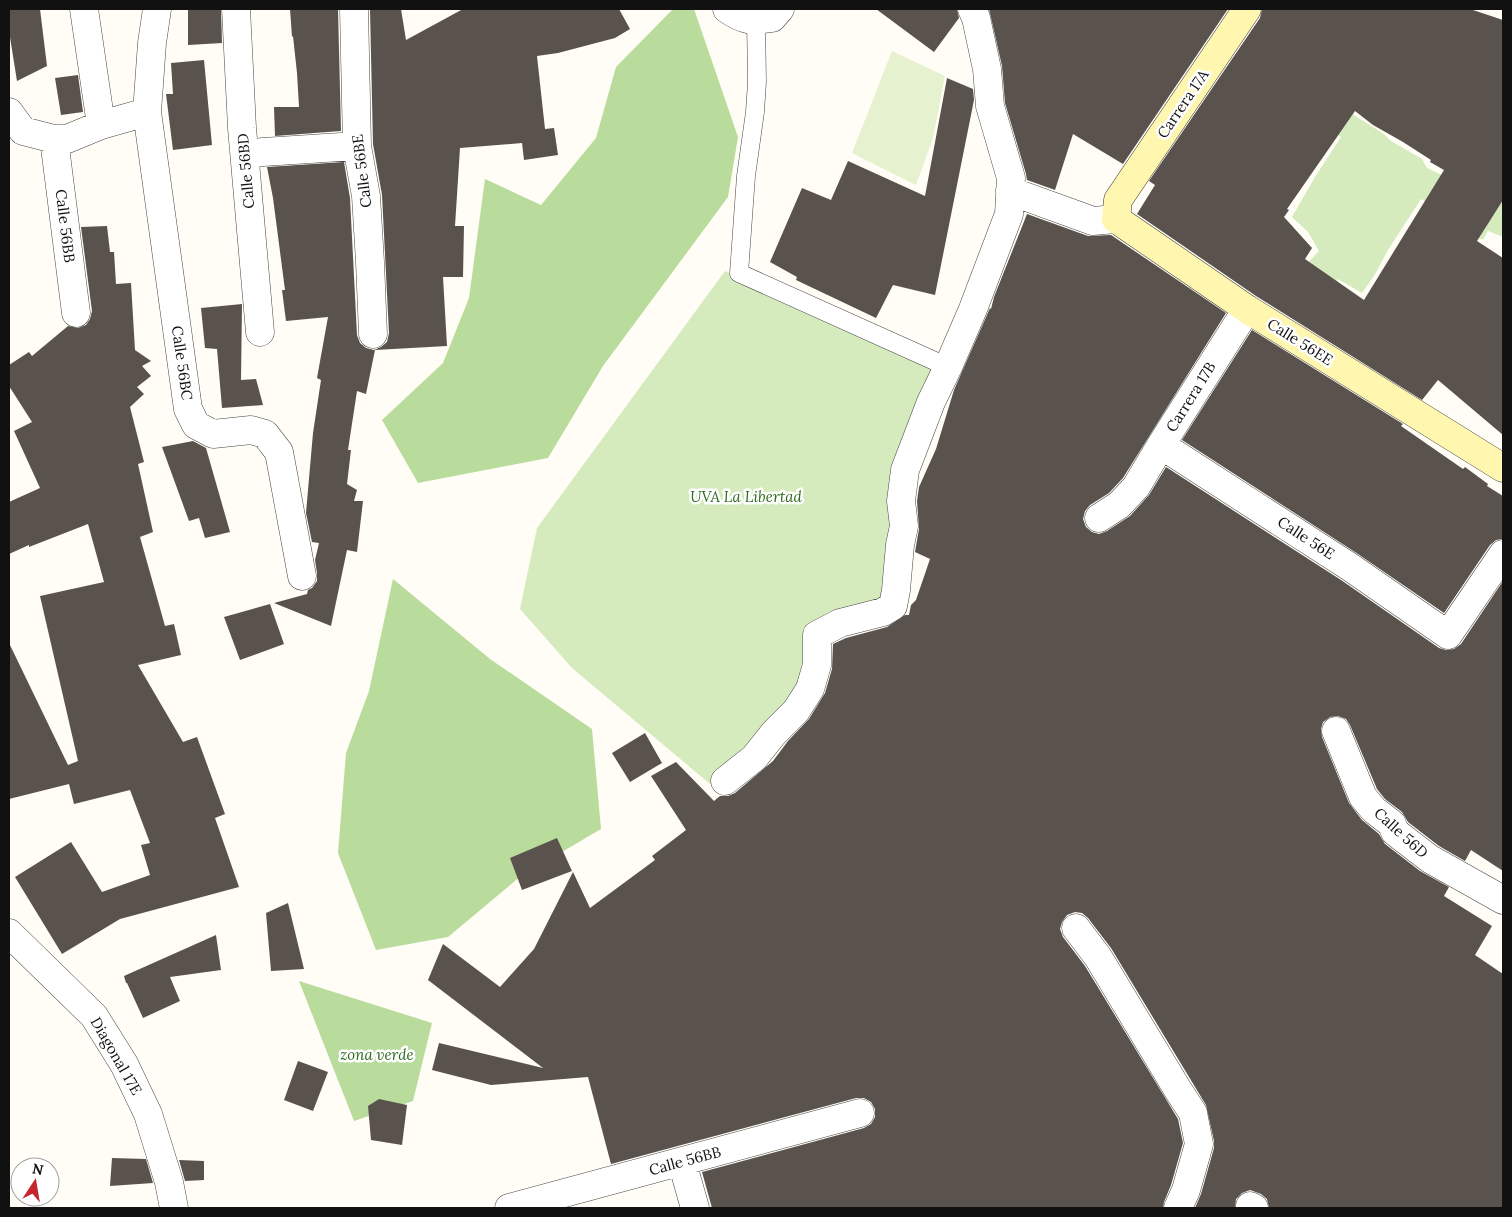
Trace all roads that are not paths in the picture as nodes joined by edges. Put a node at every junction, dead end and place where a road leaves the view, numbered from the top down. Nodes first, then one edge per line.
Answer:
1 (84, 9) edge
2 (157, 9) edge
3 (236, 9) edge
4 (354, 9) edge
5 (727, 9) edge
6 (972, 9) edge
7 (1247, 9) edge
8 (768, 15) edge
9 (9, 112) edge
10 (148, 112) junction
11 (101, 125) junction
12 (54, 139) junction
13 (357, 146) junction
14 (245, 154) junction
15 (1010, 190) junction
16 (1117, 210) junction
17 (1247, 309) junction
18 (76, 314) dead end
19 (260, 332) dead end
20 (373, 334) dead end
21 (948, 367) junction
22 (1161, 445) junction
23 (1503, 468) edge
24 (1100, 518) dead end
25 (1503, 554) edge
26 (302, 576) dead end
27 (1336, 731) dead end
28 (725, 781) dead end
29 (1503, 900) edge
30 (1076, 928) dead end
31 (9, 933) edge
32 (860, 1113) dead end
33 (682, 1162) junction
34 (174, 1208) edge
35 (514, 1208) edge
36 (695, 1208) edge
37 (1178, 1208) edge

1 - 11 street
2 - 10 street
3 - 14 street, Calle 56BD
4 - 13 street, Calle 56BE
5 - 8 street
6 - 15 street
7 - 16 street, Carrera 17A
8 - 21 lane
9 - 12 street
10 - 11 street
10 - 26 street, Calle 56BC
11 - 12 street
12 - 18 street, Calle 56BB
13 - 14 street
13 - 20 street, Calle 56BE
14 - 19 street, Calle 56BD
15 - 16 street
15 - 21 street
16 - 17 street, Calle 56EE
17 - 22 street, Carrera 17B
17 - 23 street, Calle 56EE
21 - 28 street
22 - 24 street, Carrera 17B
22 - 25 street, Calle 56E
27 - 29 street, Calle 56D
30 - 37 street
31 - 34 street, Diagonal 17E
32 - 33 street, Calle 56BB
33 - 35 street, Calle 56BB
33 - 36 street

